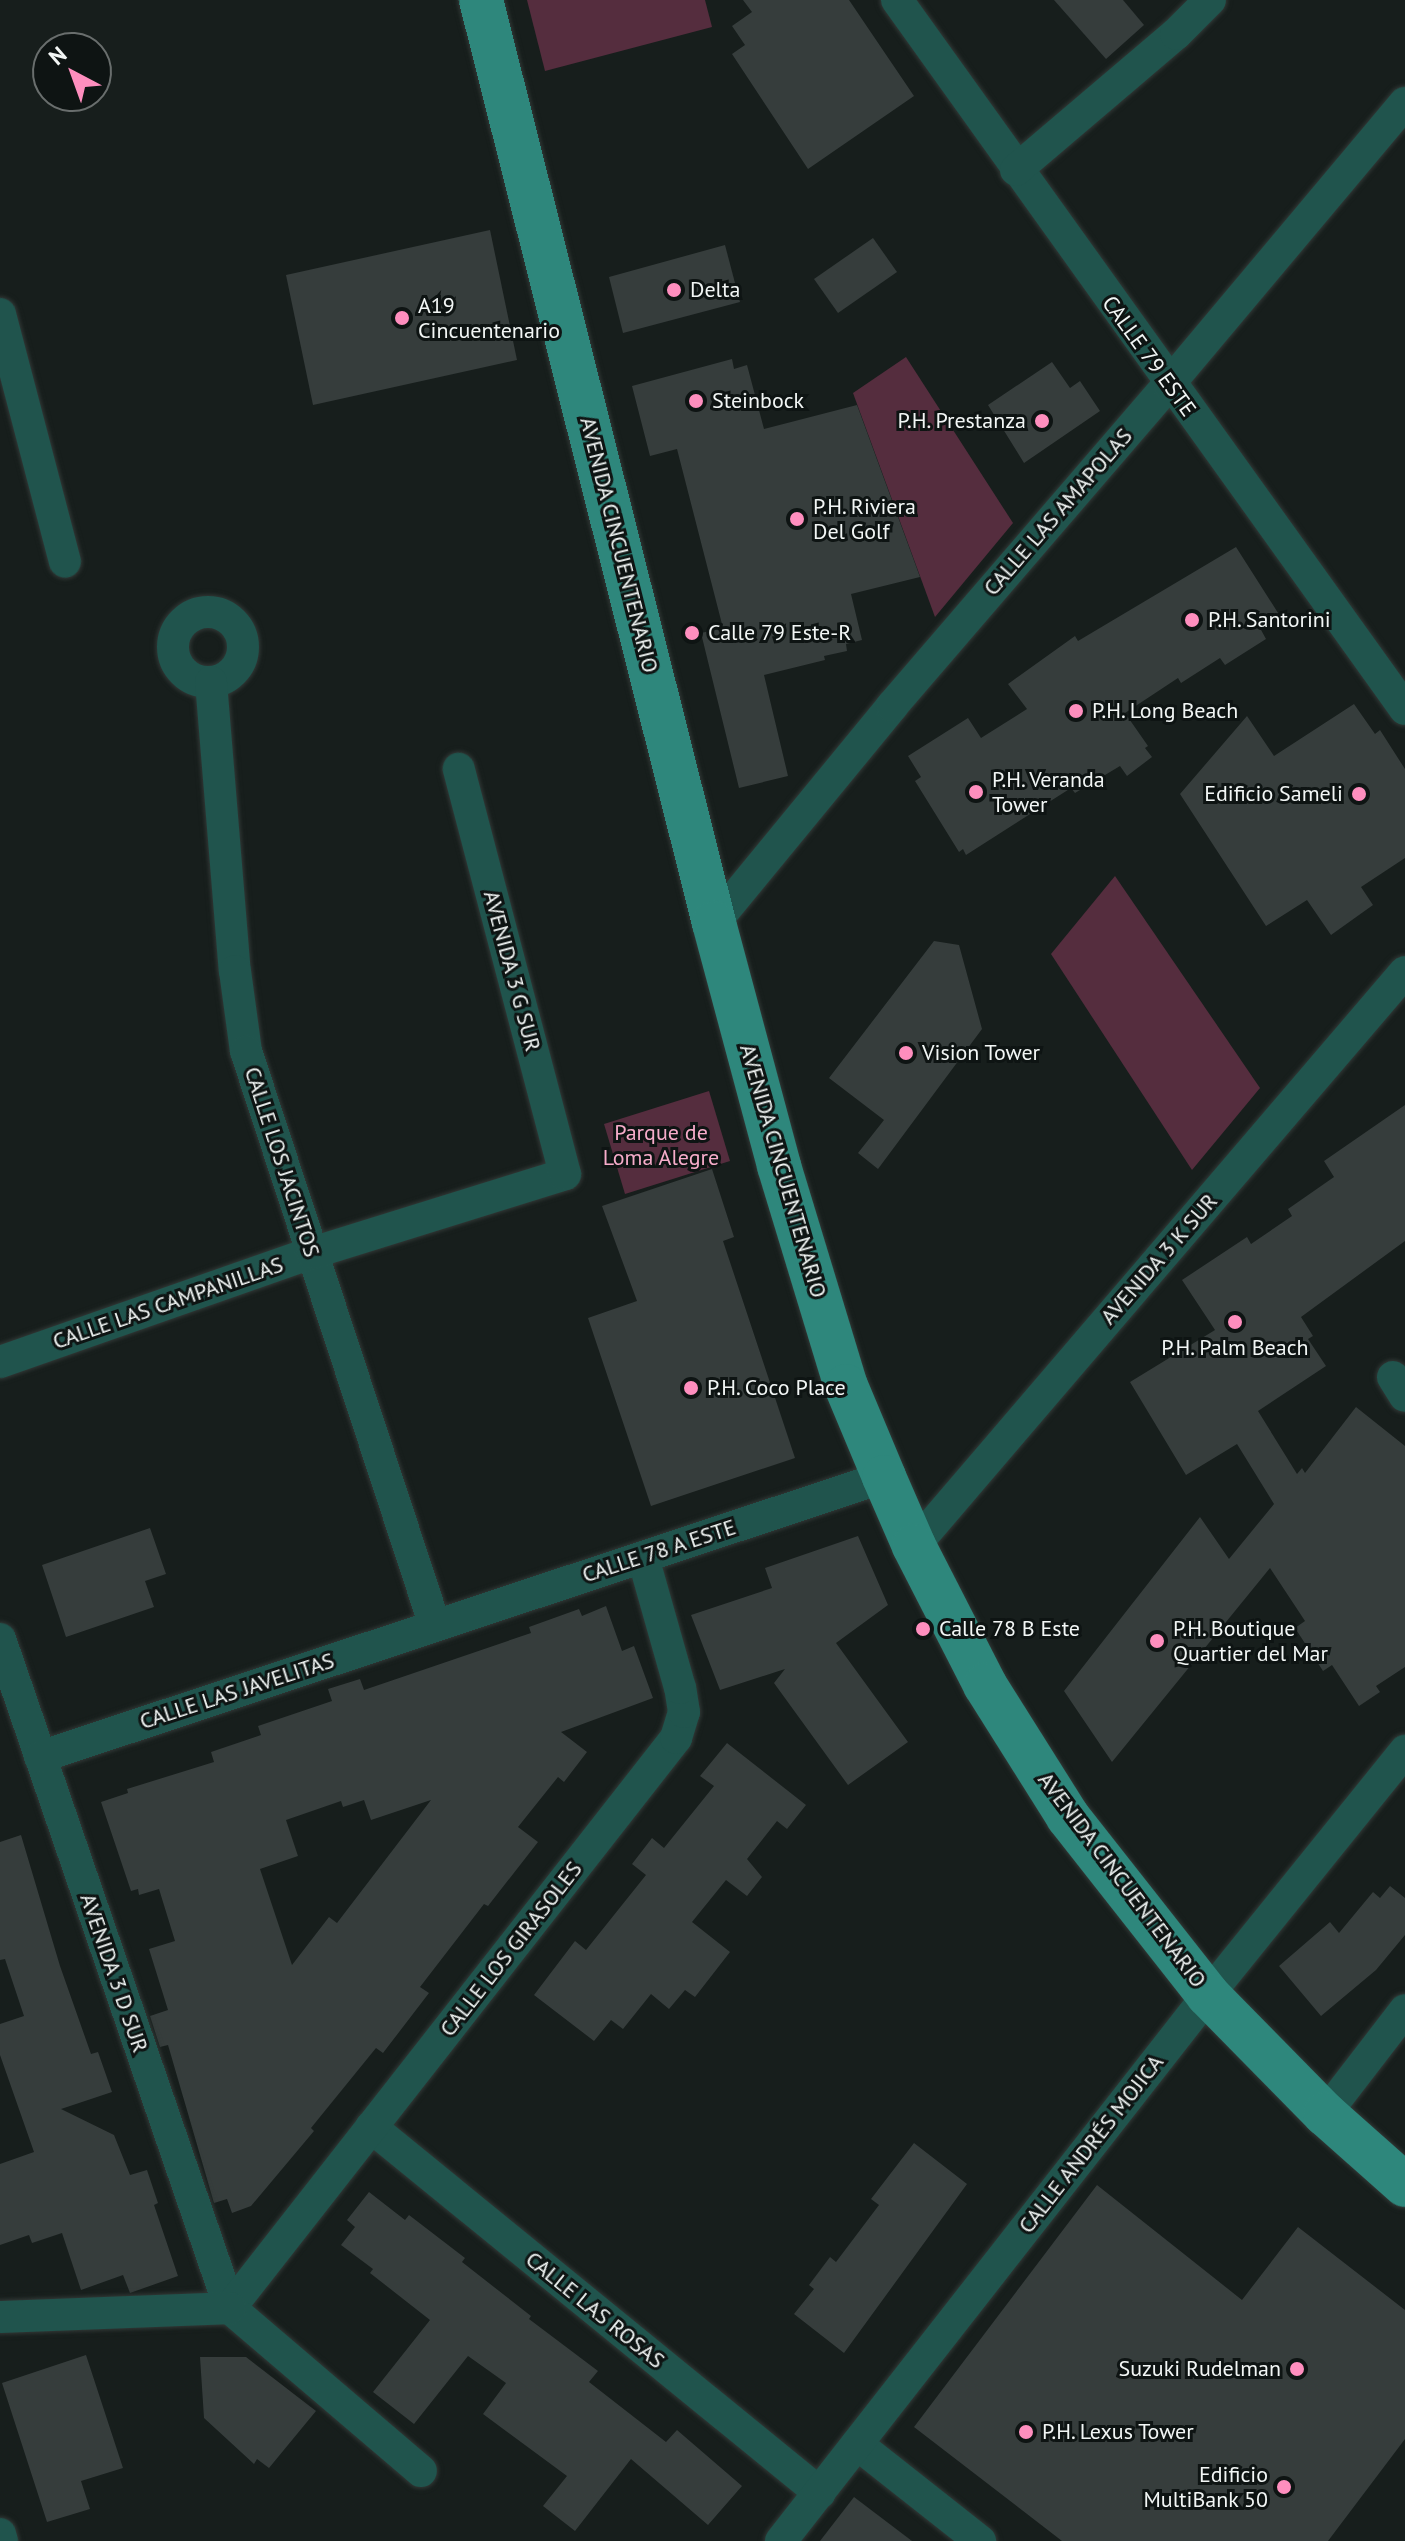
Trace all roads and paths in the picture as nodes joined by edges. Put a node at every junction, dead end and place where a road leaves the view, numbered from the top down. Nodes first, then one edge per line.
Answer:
1 (481, 0) edge
2 (897, 0) edge
3 (1210, 0) edge
4 (1405, 103) edge
5 (1016, 170) junction
6 (0, 314) edge
7 (1169, 384) junction
8 (65, 562) dead end
9 (211, 682) dead end
10 (1405, 709) edge
11 (459, 769) dead end
12 (714, 923) junction
13 (1405, 972) edge
14 (565, 1174) joint
15 (312, 1253) junction
16 (0, 1362) edge
17 (884, 1477) junction
18 (914, 1546) junction
19 (643, 1557) junction
20 (435, 1626) junction
21 (0, 1639) edge
22 (1405, 1751) edge
23 (40, 1757) junction
24 (1208, 1995) junction
25 (1405, 2010) edge
26 (1325, 2114) junction
27 (371, 2127) junction
28 (1405, 2185) edge
29 (230, 2308) junction
30 (0, 2317) edge
31 (857, 2444) junction
32 (421, 2471) dead end
33 (820, 2493) junction
34 (0, 2534) edge
35 (2, 2541) edge
36 (781, 2541) edge
37 (980, 2541) edge

1 - 12 main road, AVENIDA CINCUENTENARIO
2 - 5 street, CALLE 79 ESTE
3 - 5 street
4 - 7 street, CALLE LAS AMAPOLAS
5 - 7 street, CALLE 79 ESTE
6 - 8 street
7 - 10 street, CALLE 79 ESTE
7 - 12 street, CALLE LAS AMAPOLAS
9 - 15 street, CALLE LOS JACINTOS
11 - 14 street, AVENIDA 3 G SUR
12 - 17 main road, AVENIDA CINCUENTENARIO
13 - 18 street, AVENIDA 3 K SUR
14 - 15 street, CALLE LAS CAMPANILLAS
15 - 16 street, CALLE LAS CAMPANILLAS
15 - 20 street, CALLE LOS JACINTOS
17 - 18 main road, AVENIDA CINCUENTENARIO
17 - 19 street, CALLE 78 A ESTE
18 - 24 main road, AVENIDA CINCUENTENARIO
19 - 20 street, CALLE 78 A ESTE
19 - 27 street, CALLE LOS GIRASOLES
20 - 23 street, CALLE LAS JAVELITAS
21 - 23 street, AVENIDA 3 D SUR
22 - 24 street, CALLE ANDRÉS MOJICA
23 - 29 street, AVENIDA 3 D SUR
24 - 26 main road, AVENIDA CINCUENTENARIO
24 - 31 street, CALLE ANDRÉS MOJICA
25 - 26 street
26 - 28 main road, AVENIDA CINCUENTENARIO
27 - 29 street, CALLE LOS GIRASOLES
27 - 33 street, CALLE LAS ROSAS
29 - 30 street
29 - 32 street
31 - 33 street, CALLE ANDRÉS MOJICA
31 - 37 street
33 - 36 street, CALLE ANDRÉS MOJICA
34 - 35 street

